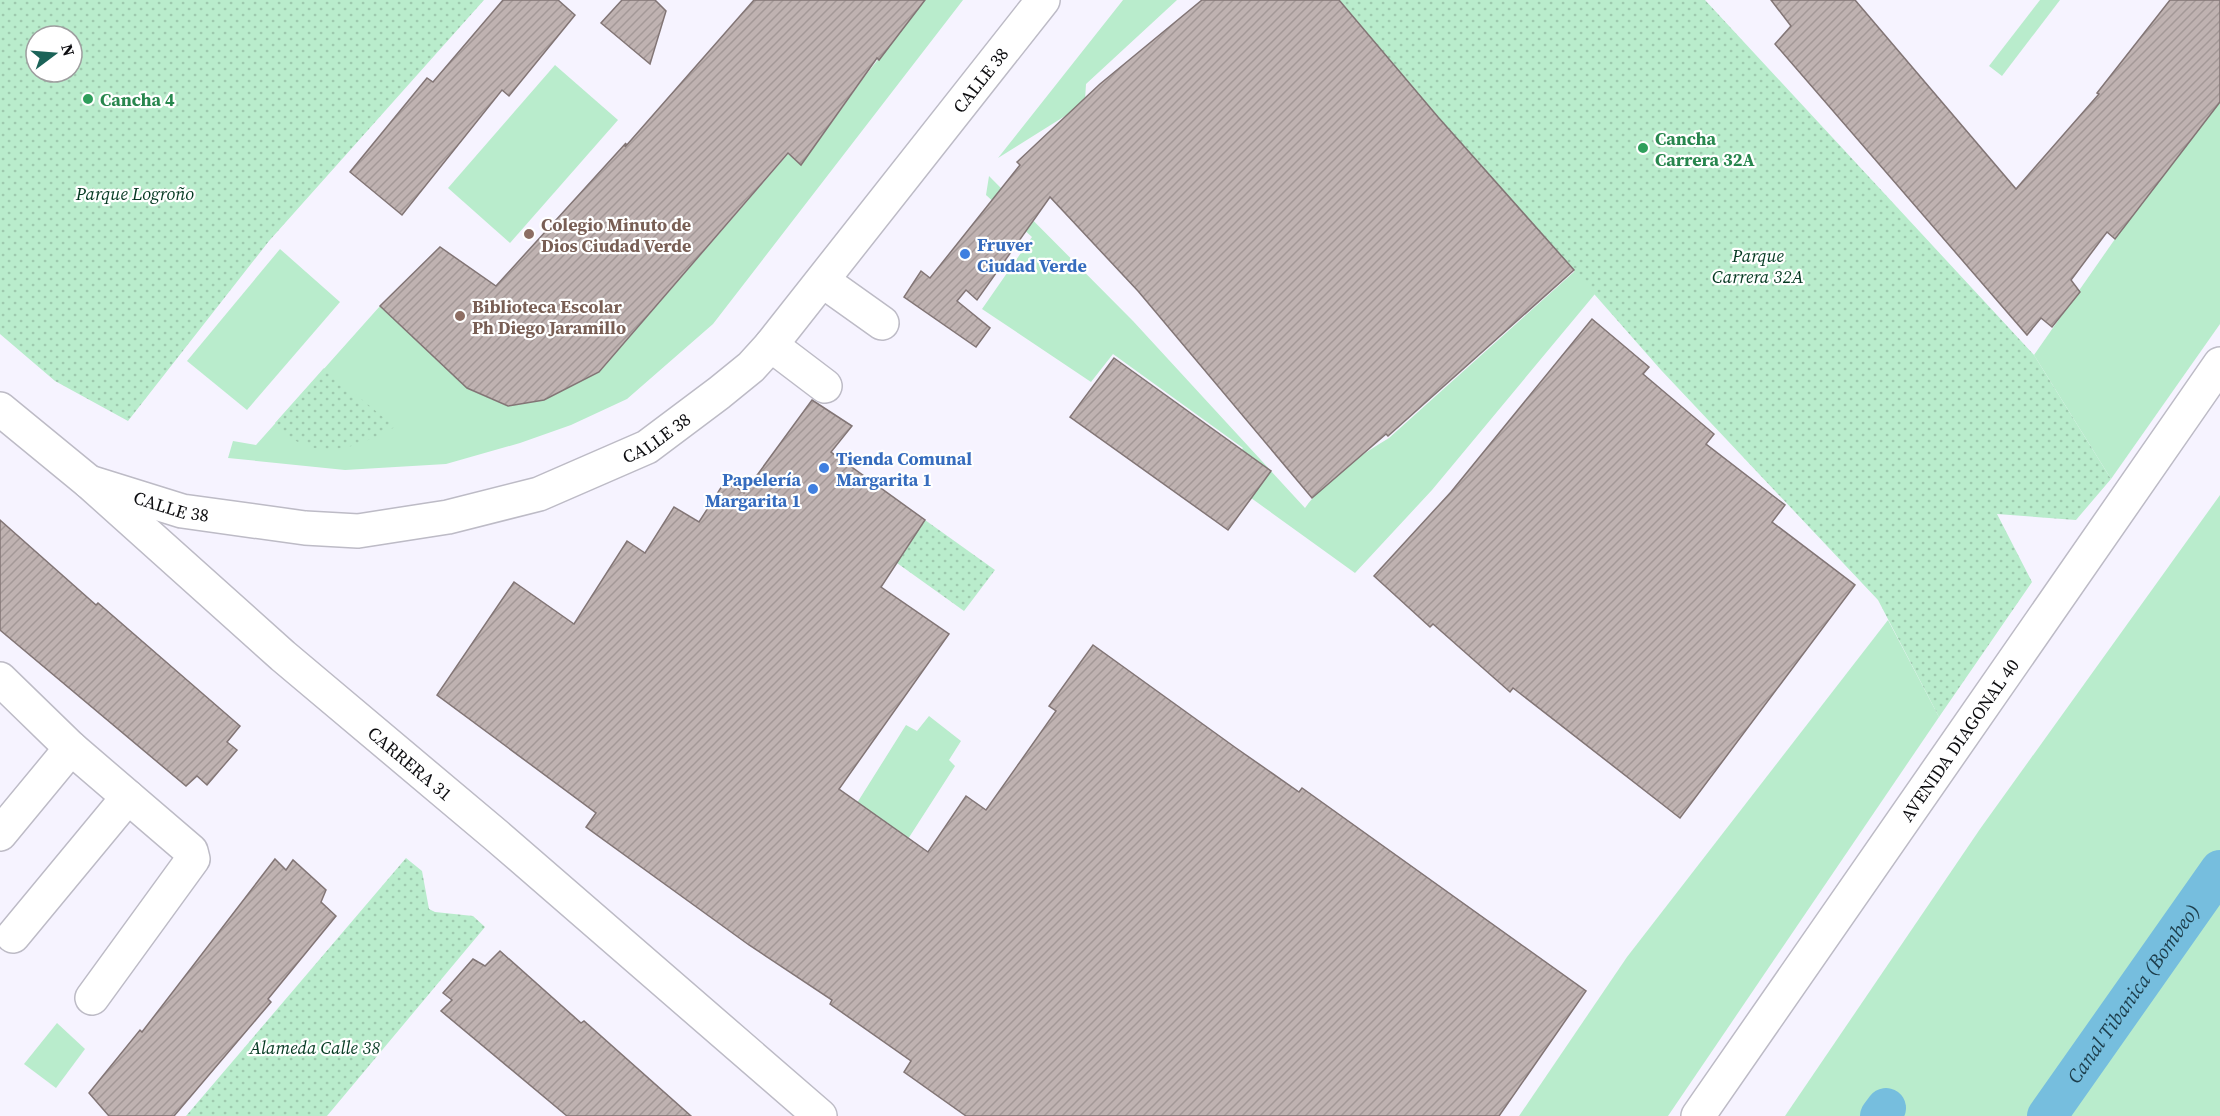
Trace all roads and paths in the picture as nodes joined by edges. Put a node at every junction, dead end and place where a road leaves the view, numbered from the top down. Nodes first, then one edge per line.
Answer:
1 (1043, 0) edge
2 (824, 281) junction
3 (882, 323) dead end
4 (771, 345) junction
5 (2220, 364) edge
6 (825, 386) dead end
7 (0, 409) edge
8 (89, 482) junction
9 (0, 679) edge
10 (71, 748) junction
11 (128, 797) junction
12 (0, 834) edge
13 (13, 936) dead end
14 (92, 998) dead end
15 (820, 1116) edge
16 (1698, 1116) edge

1 - 2 street, CALLE 38
2 - 3 street
2 - 4 street, CALLE 38
4 - 6 street
4 - 8 street, CALLE 38
5 - 16 street, AVENIDA DIAGONAL 40
7 - 8 street, CARRERA 31
8 - 15 street, CARRERA 31
9 - 10 street
10 - 11 street
10 - 12 street
11 - 13 street
11 - 14 street

